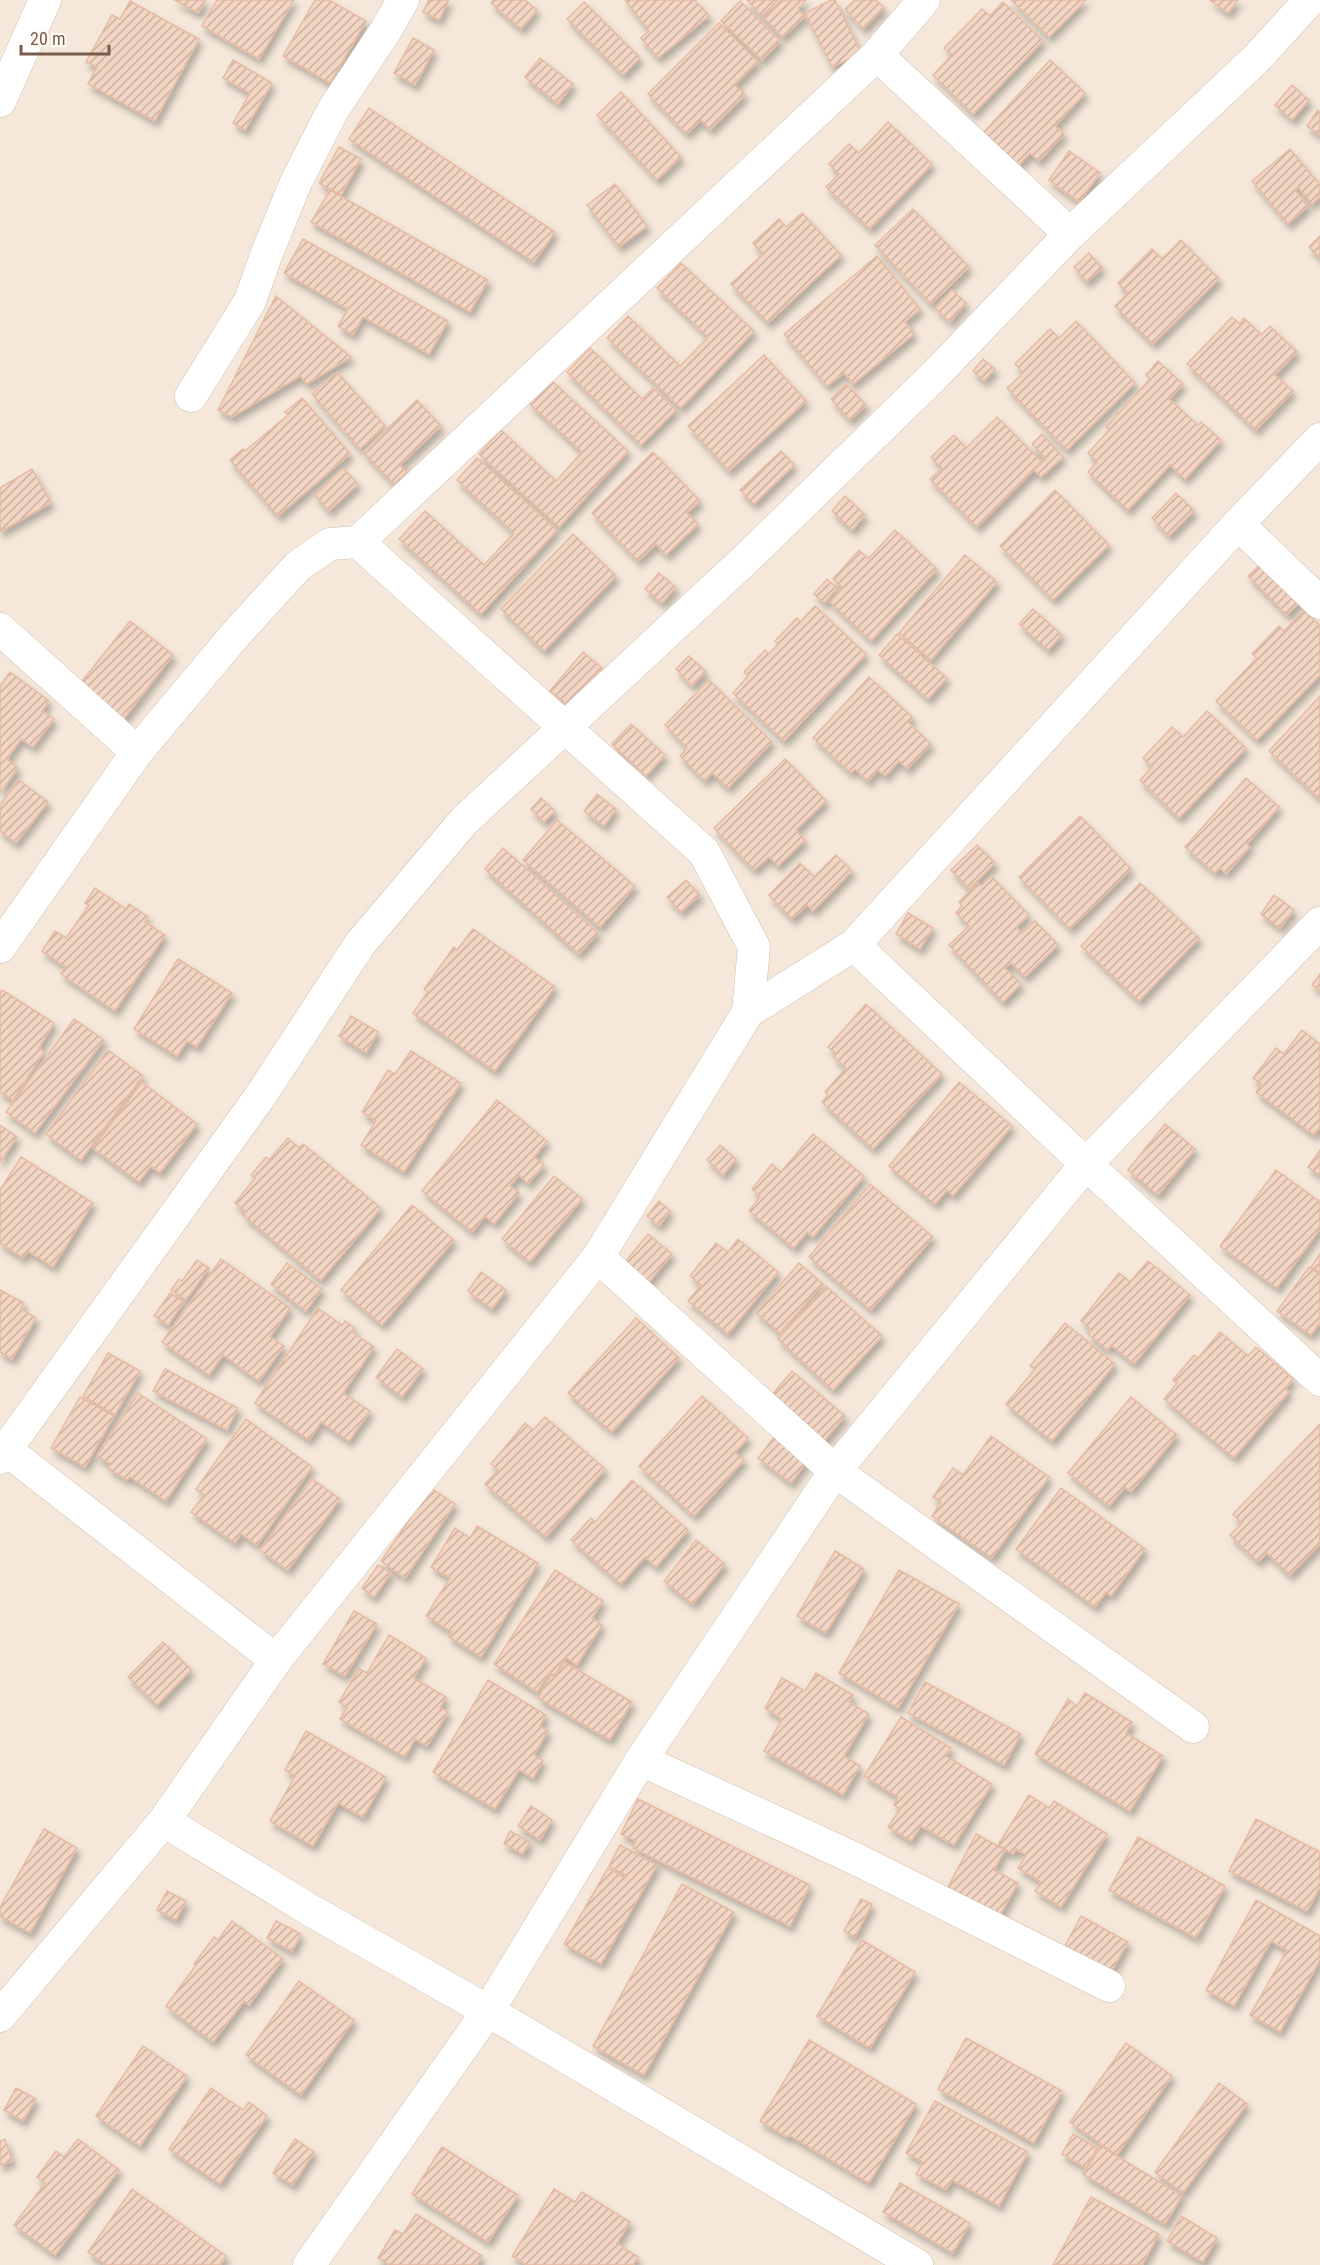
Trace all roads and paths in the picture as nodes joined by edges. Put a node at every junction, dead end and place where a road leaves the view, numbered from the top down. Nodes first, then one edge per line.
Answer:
1 (45, 0) edge
2 (403, 0) edge
3 (924, 0) edge
4 (1310, 0) edge
5 (11, 50) edge
6 (877, 55) junction
7 (0, 101) edge
8 (1070, 234) junction
9 (191, 396) dead end
10 (1320, 439) edge
11 (1238, 524) junction
12 (358, 542) junction
13 (1320, 603) edge
14 (0, 629) edge
15 (566, 727) junction
16 (137, 752) junction
17 (1320, 922) edge
18 (854, 945) junction
19 (0, 947) edge
20 (748, 1012) junction
21 (1086, 1164) junction
22 (598, 1257) junction
23 (1320, 1380) edge
24 (2, 1450) edge
25 (835, 1471) junction
26 (276, 1660) junction
27 (1194, 1727) dead end
28 (641, 1760) junction
29 (164, 1821) junction
30 (1109, 1986) dead end
31 (488, 2012) junction
32 (0, 2016) edge
33 (309, 2265) edge
34 (916, 2265) edge

1 - 5 street
2 - 9 street
3 - 6 street
4 - 8 street
5 - 7 street
6 - 8 street
6 - 12 street
8 - 15 street
10 - 11 street
11 - 13 street
11 - 18 street
12 - 15 street
12 - 16 street
14 - 16 street
15 - 20 street
15 - 24 street
16 - 19 street
17 - 21 street
18 - 20 street
18 - 21 street
20 - 22 street
21 - 23 street
21 - 25 street
22 - 25 street
22 - 26 street
24 - 26 street
25 - 27 street
25 - 28 street
26 - 29 street
28 - 30 street
28 - 31 street
29 - 31 street
29 - 32 street
31 - 33 street
31 - 34 street

